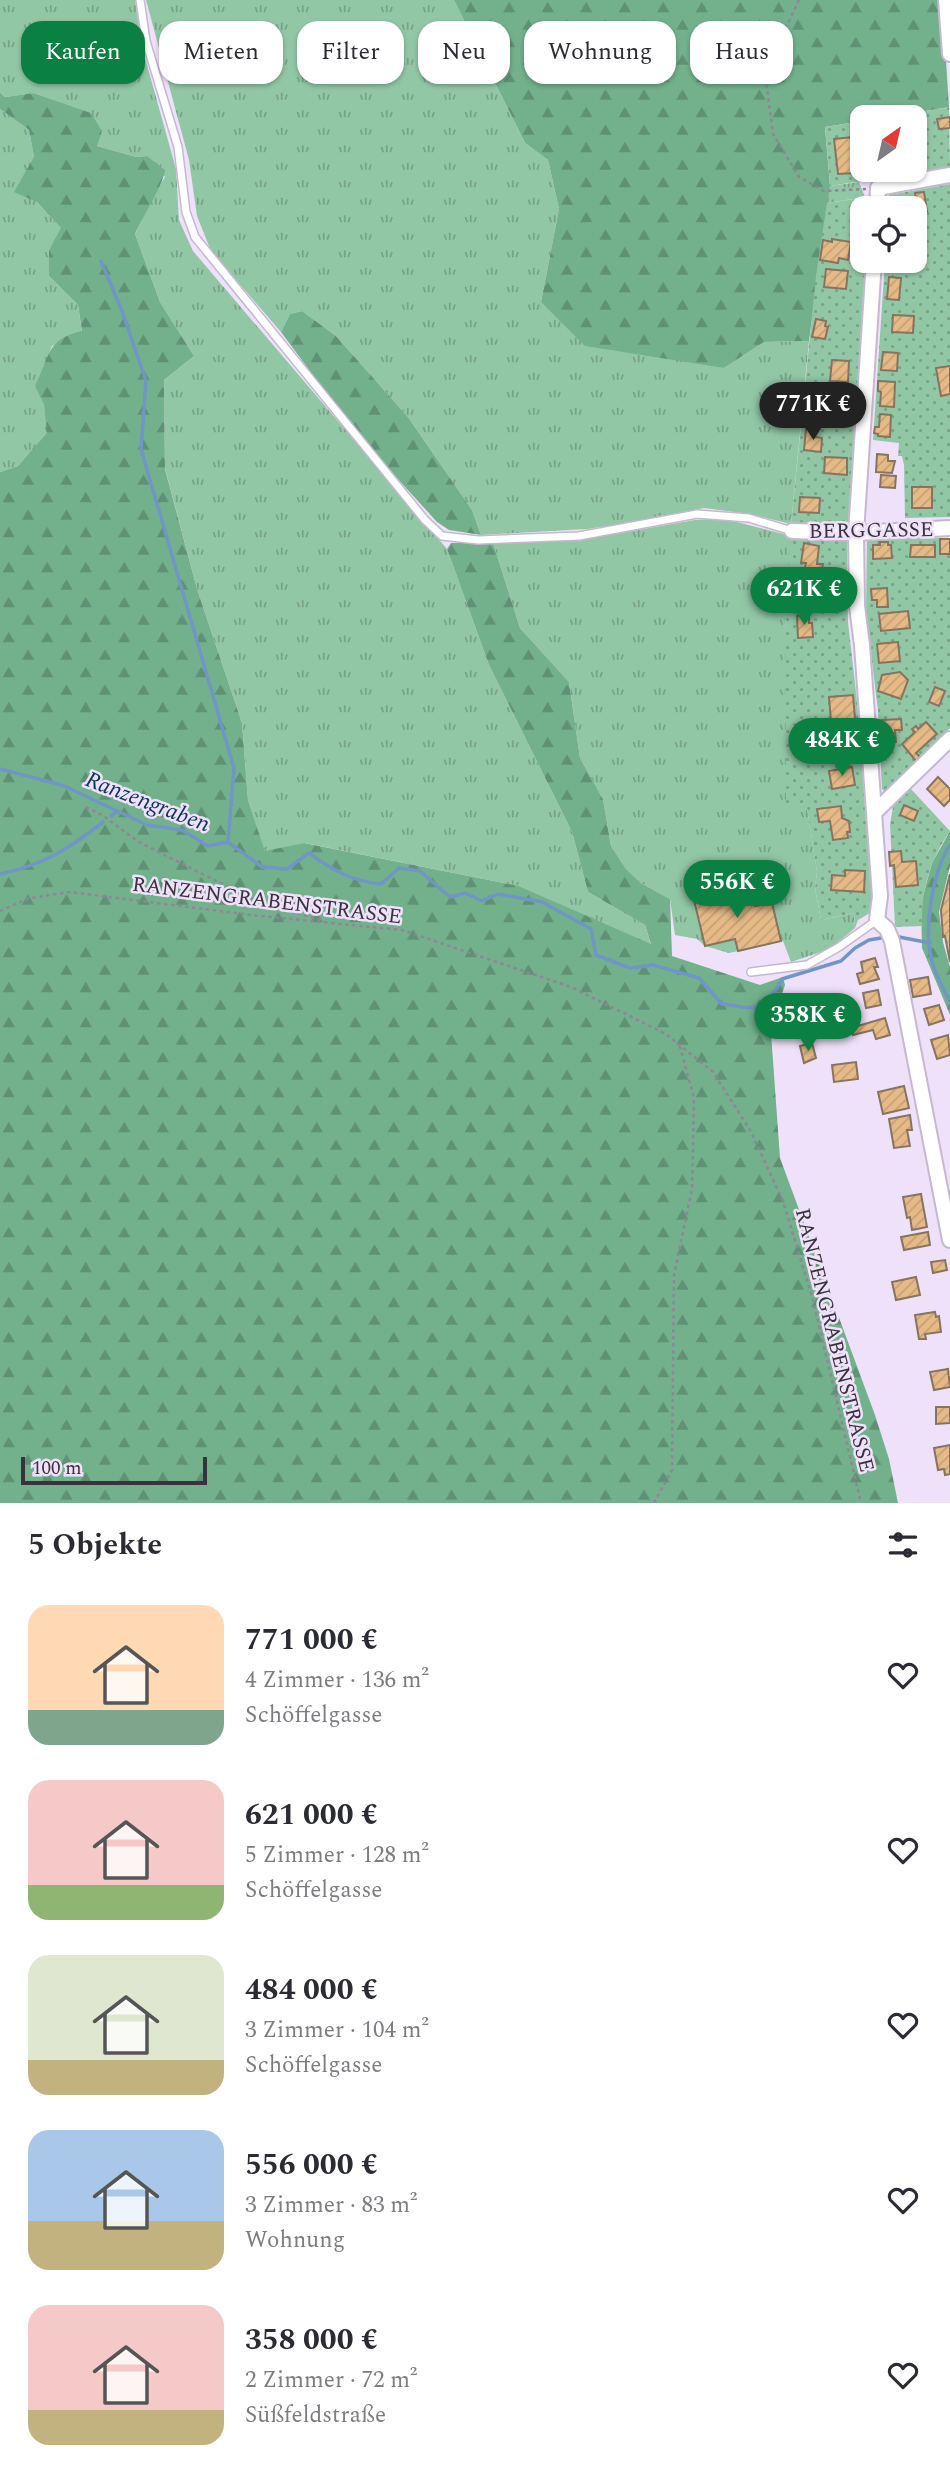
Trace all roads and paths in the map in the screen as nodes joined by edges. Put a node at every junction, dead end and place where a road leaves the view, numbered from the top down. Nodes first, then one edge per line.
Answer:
1 (140, 0) edge
2 (799, 0) edge
3 (946, 0) edge
4 (950, 54) edge
5 (950, 175) edge
6 (878, 188) junction
7 (878, 196) edge
8 (873, 273) edge
9 (950, 528) edge
10 (792, 531) joint
11 (856, 533) junction
12 (950, 739) edge
13 (86, 807) dead end
14 (875, 812) junction
15 (0, 911) edge
16 (877, 920) junction
17 (334, 923) junction
18 (751, 972) dead end
19 (679, 1043) junction
20 (950, 1240) edge
21 (654, 1503) edge
22 (861, 1503) edge

1 - 10 lane
2 - 6 path
3 - 4 street
5 - 6 street
6 - 7 street
8 - 11 street
9 - 11 street, BERGGASSE
10 - 11 street, BERGGASSE
11 - 14 street
12 - 14 street
13 - 17 path
14 - 16 street
15 - 17 path, RANZENGRABENSTRASSE
16 - 18 lane
16 - 20 street
17 - 19 path, RANZENGRABENSTRASSE
19 - 21 path
19 - 22 path, RANZENGRABENSTRASSE

